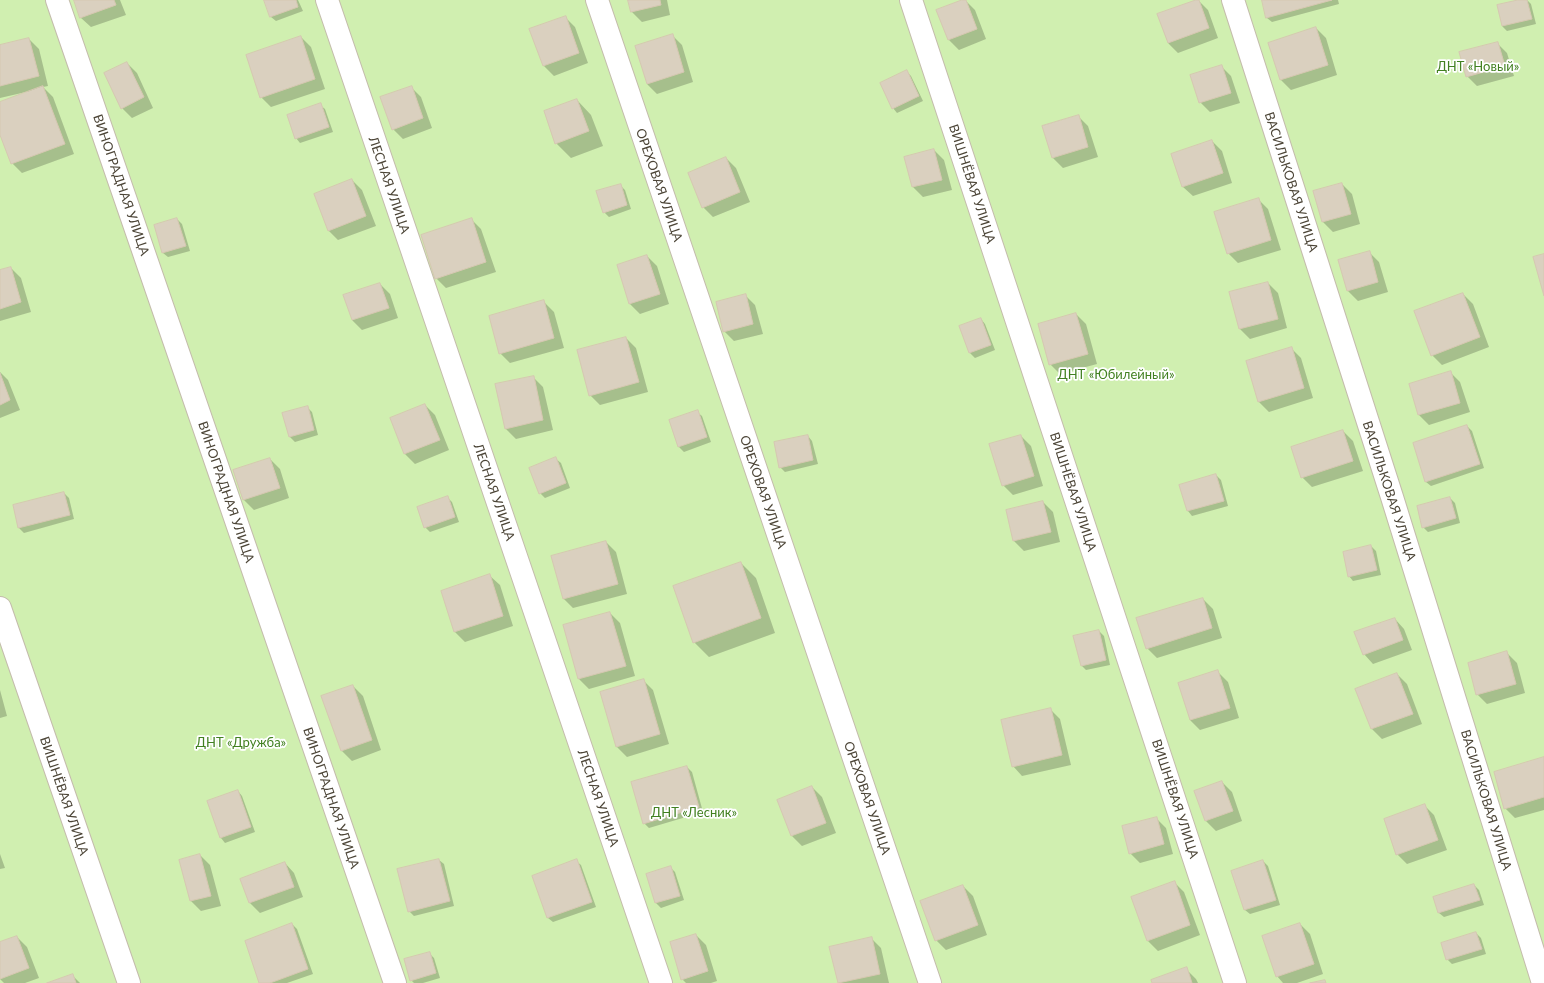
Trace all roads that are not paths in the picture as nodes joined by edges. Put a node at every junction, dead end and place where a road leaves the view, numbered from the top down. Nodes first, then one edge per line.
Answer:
1 (57, 0) edge
2 (327, 0) edge
3 (597, 0) edge
4 (911, 0) edge
5 (1232, 0) edge
6 (0, 608) edge
7 (130, 983) edge
8 (395, 983) edge
9 (661, 983) edge
10 (930, 983) edge
11 (1235, 983) edge
12 (1543, 983) edge

1 - 8 street, ВИНОГРАДНАЯ УЛИЦА
2 - 9 street, ЛЕСНАЯ УЛИЦА
3 - 10 street, ОРЕХОВАЯ УЛИЦА
4 - 11 street, ВИШНЁВАЯ УЛИЦА
5 - 12 street, ВАСИЛЬКОВАЯ УЛИЦА
6 - 7 street, ВИШНЁВАЯ УЛИЦА

